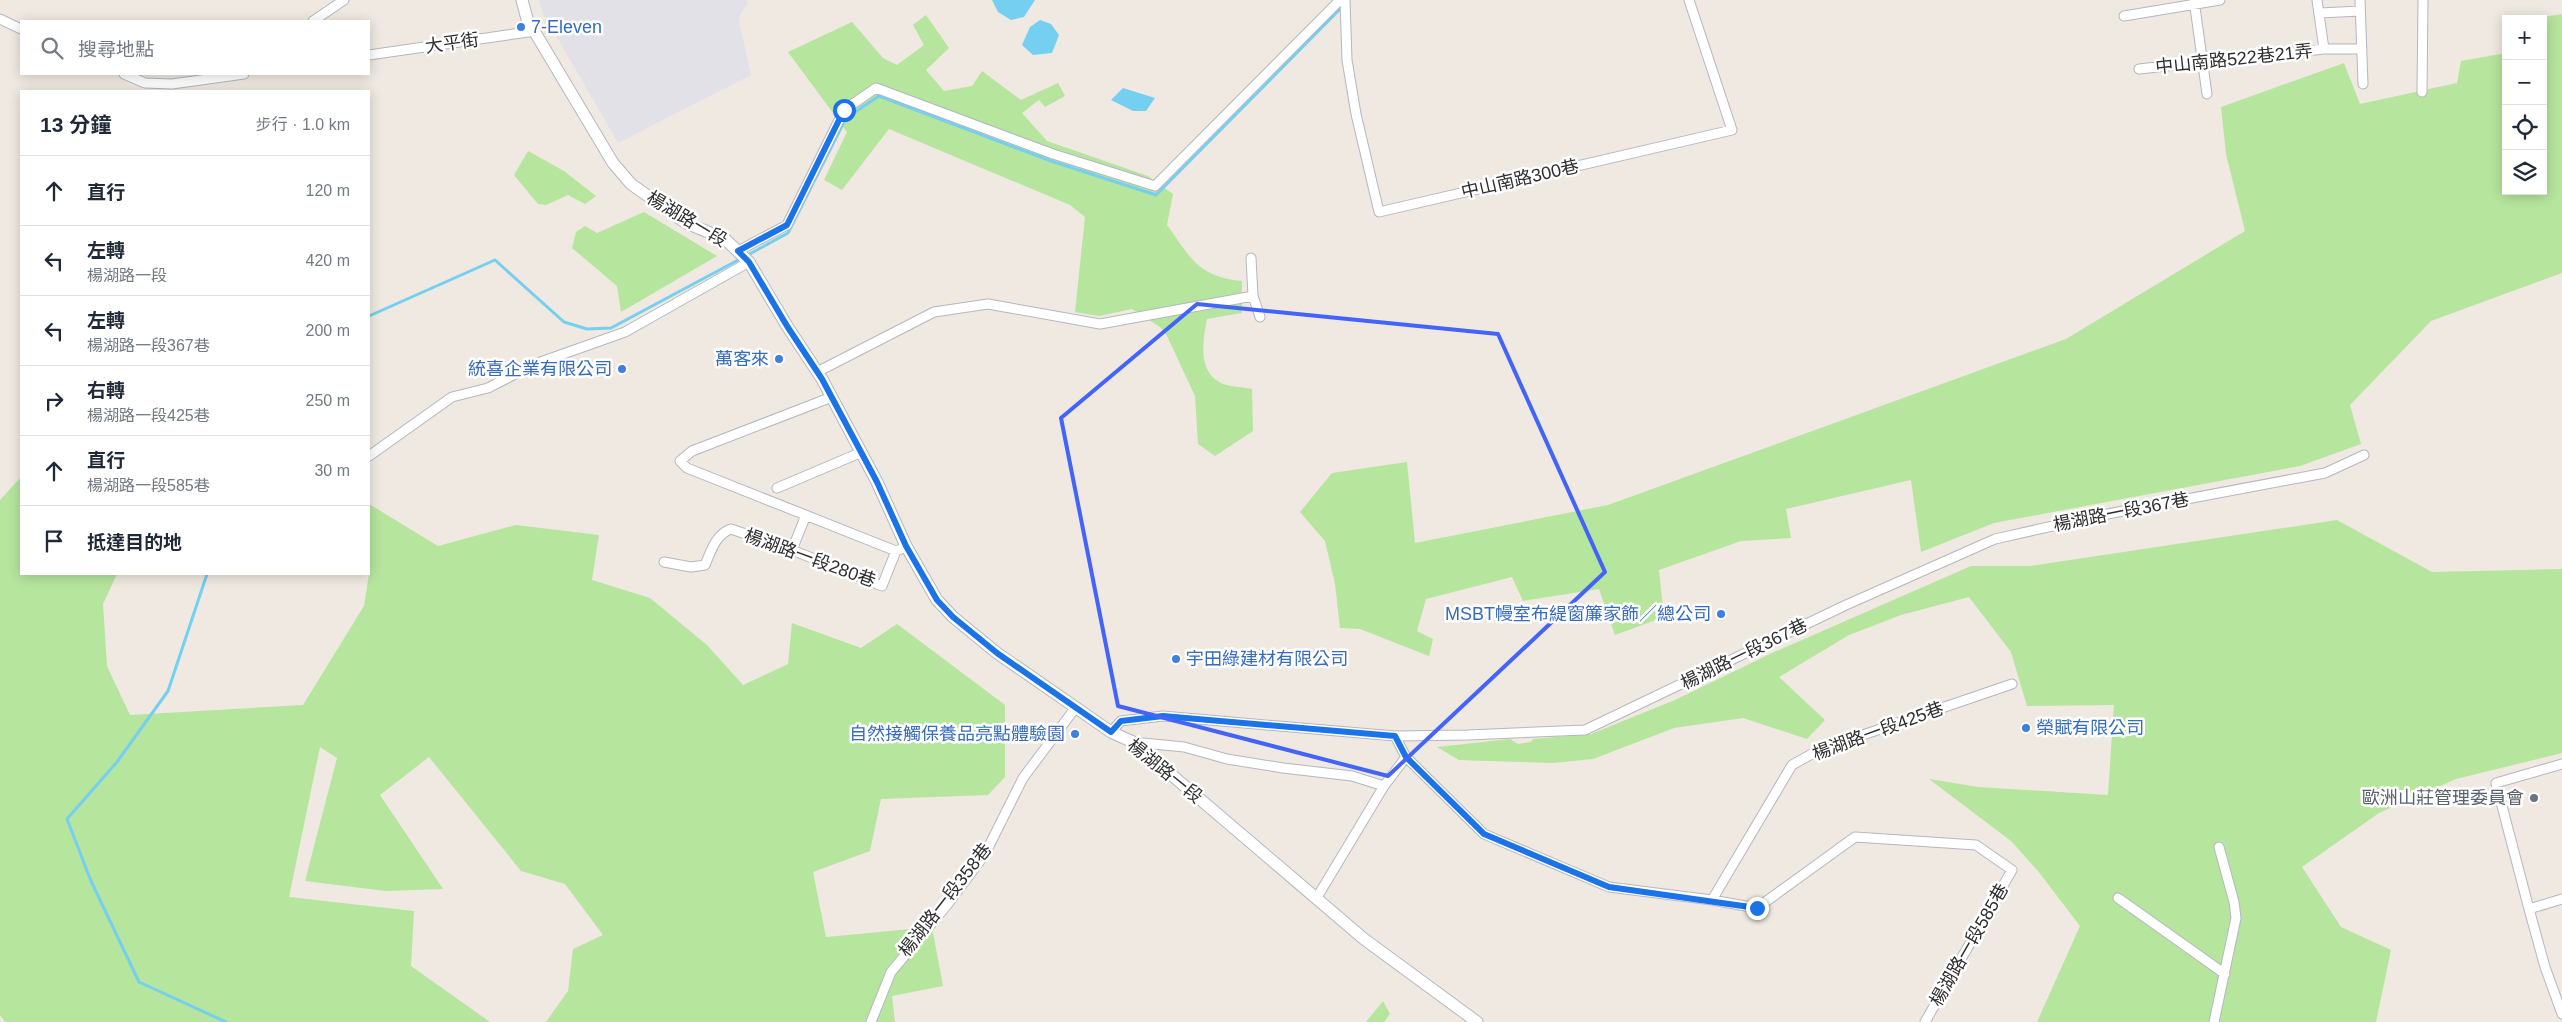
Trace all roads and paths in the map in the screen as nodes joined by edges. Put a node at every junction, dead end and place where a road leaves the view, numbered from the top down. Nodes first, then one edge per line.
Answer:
1 (344, 0) edge
2 (522, 0) edge
3 (1689, 0) edge
4 (2220, 0) edge
5 (2317, 0) edge
6 (2360, 0) edge
7 (2423, 0) edge
8 (1344, 2) edge
9 (2194, 2) edge
10 (2360, 11) junction
11 (2320, 13) junction
12 (2124, 16) dead end
13 (0, 19) edge
14 (314, 20) edge
15 (20, 28) edge
16 (536, 31) junction
17 (2324, 49) junction
18 (2362, 49) junction
19 (370, 55) edge
20 (2202, 64) junction
21 (2139, 69) dead end
22 (127, 75) edge
23 (237, 75) edge
24 (2363, 84) dead end
25 (2422, 92) dead end
26 (2207, 94) dead end
27 (743, 256) junction
28 (1251, 258) dead end
29 (1253, 296) junction
30 (1260, 317) dead end
31 (817, 372) junction
32 (832, 397) junction
33 (862, 452) junction
34 (370, 455) edge
35 (2364, 455) dead end
36 (776, 488) dead end
37 (806, 515) junction
38 (901, 549) junction
39 (792, 550) junction
40 (664, 562) dead end
41 (2012, 684) dead end
42 (1076, 707) junction
43 (1111, 732) junction
44 (1395, 736) junction
45 (1133, 742) junction
46 (1406, 757) junction
47 (2562, 764) edge
48 (1384, 786) junction
49 (2219, 848) dead end
50 (2118, 898) dead end
51 (1316, 899) junction
52 (2562, 899) edge
53 (1712, 900) junction
54 (2529, 909) junction
55 (2225, 974) junction
56 (2562, 1014) edge
57 (871, 1022) edge
58 (1477, 1022) edge
59 (1925, 1022) edge
60 (2214, 1022) edge

1 - 14 street
2 - 16 street, 楊湖路一段
3 - 8 street, 中山南路300巷
4 - 9 street
5 - 11 street, 中山南路522巷21弄
6 - 10 street
7 - 25 street
8 - 27 street
9 - 12 street
9 - 20 street
10 - 11 street
10 - 18 street
11 - 17 street, 中山南路522巷21弄
13 - 15 street
16 - 19 street, 大平街
16 - 27 street, 楊湖路一段
17 - 18 street
17 - 20 street, 中山南路522巷21弄
18 - 24 street
20 - 21 street, 中山南路522巷21弄
20 - 26 street
22 - 23 street
27 - 31 street, 楊湖路一段
27 - 34 street
28 - 29 street
29 - 30 street
29 - 31 street
31 - 32 street, 楊湖路一段
32 - 33 street, 楊湖路一段
32 - 37 street, 楊湖路一段280巷
33 - 36 street
33 - 38 street, 楊湖路一段
35 - 44 street, 楊湖路一段367巷
37 - 38 street, 楊湖路一段280巷
37 - 39 street
38 - 39 street, 楊湖路一段280巷
38 - 42 street, 楊湖路一段
39 - 40 street, 楊湖路一段280巷
41 - 53 street, 楊湖路一段425巷
42 - 43 street, 楊湖路一段
42 - 57 street, 楊湖路一段358巷
43 - 44 street, 楊湖路一段367巷
43 - 45 street, 楊湖路一段
44 - 46 street
45 - 48 street
45 - 51 street, 楊湖路一段
46 - 48 street
46 - 53 street
47 - 54 street
48 - 51 street
49 - 55 street
50 - 55 street
51 - 58 street, 楊湖路一段
52 - 54 street
53 - 59 street, 楊湖路一段585巷
54 - 56 street
55 - 60 street

